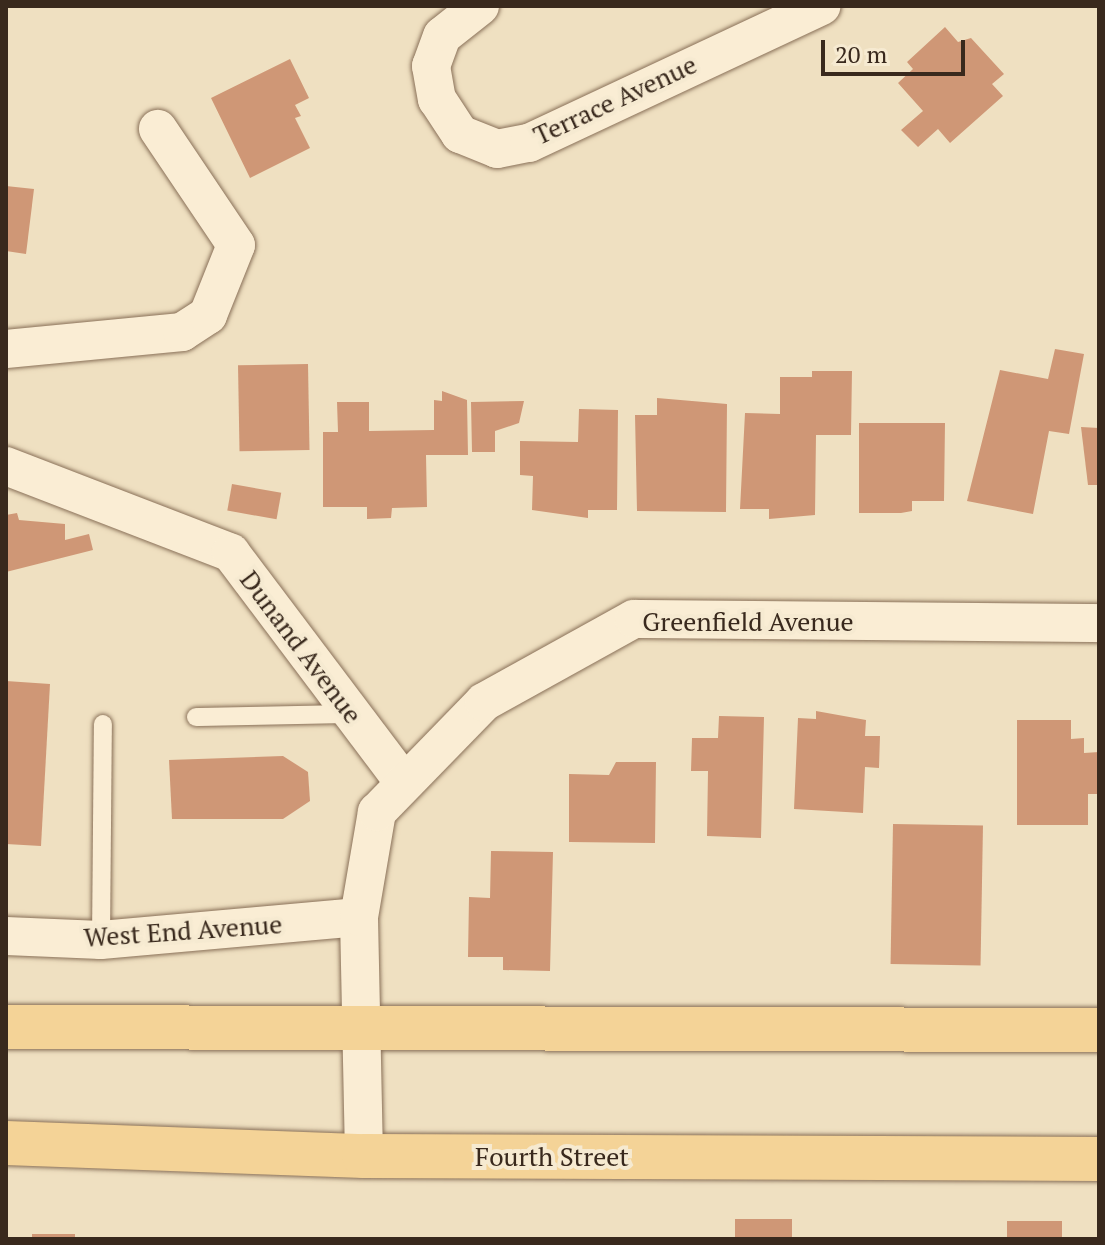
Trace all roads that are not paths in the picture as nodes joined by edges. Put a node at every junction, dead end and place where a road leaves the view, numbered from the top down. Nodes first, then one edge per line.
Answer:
1 (480, 6) edge
2 (822, 6) edge
3 (158, 129) dead end
4 (6, 349) edge
5 (6, 466) edge
6 (1099, 623) edge
7 (350, 714) junction
8 (196, 717) dead end
9 (103, 724) dead end
10 (402, 780) junction
11 (359, 917) junction
12 (6, 936) edge
13 (101, 940) junction
14 (6, 1027) edge
15 (362, 1028) junction
16 (1099, 1030) edge
17 (6, 1143) edge
18 (364, 1156) junction
19 (1099, 1159) edge

1 - 2 street, Terrace Avenue
3 - 4 street
5 - 7 street, Dunand Avenue
6 - 10 street, Greenfield Avenue
7 - 8 lane
7 - 10 street, Dunand Avenue
9 - 13 lane
10 - 11 street, Greenfield Avenue
11 - 13 street, West End Avenue
11 - 15 street, Greenfield Avenue
12 - 13 street, West End Avenue
14 - 15 main road
15 - 16 main road
15 - 18 street, Greenfield Avenue
17 - 18 main road, Fourth Street
18 - 19 main road, Fourth Street

